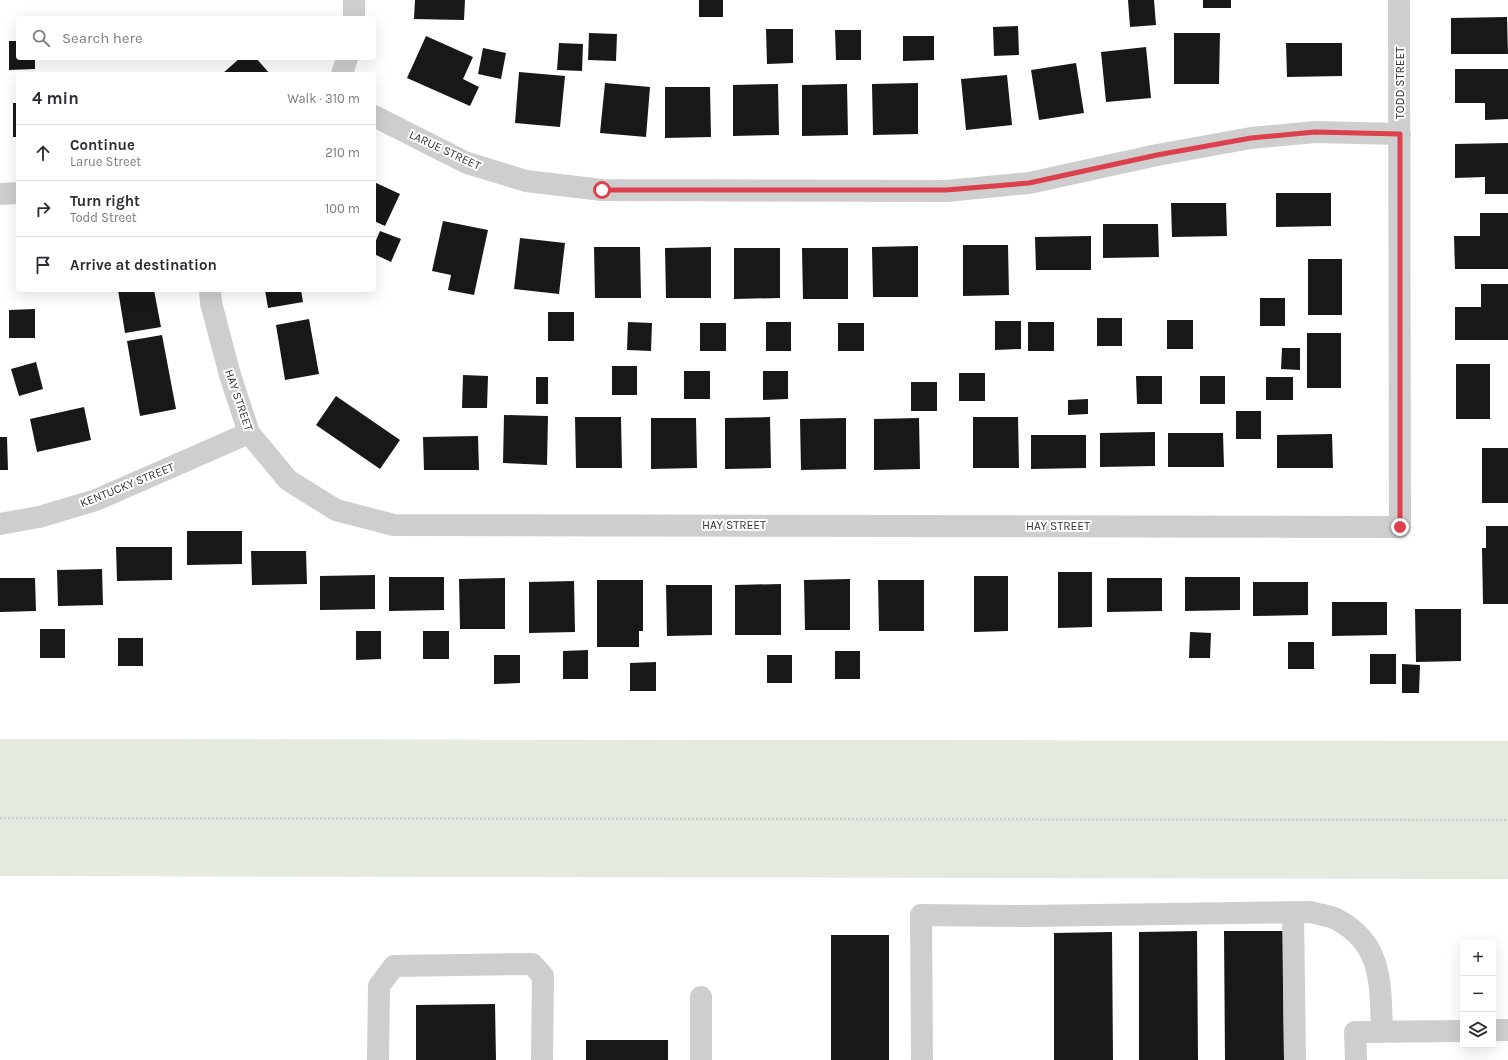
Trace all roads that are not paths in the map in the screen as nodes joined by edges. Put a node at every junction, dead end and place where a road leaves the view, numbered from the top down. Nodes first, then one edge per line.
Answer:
1 (354, 0) edge
2 (1399, 0) edge
3 (354, 16) edge
4 (346, 60) edge
5 (343, 72) edge
6 (376, 117) edge
7 (1400, 134) junction
8 (16, 193) edge
9 (0, 194) edge
10 (210, 292) edge
11 (249, 433) junction
12 (0, 524) edge
13 (1400, 527) joint
14 (1293, 912) junction
15 (701, 997) dead end
16 (1460, 1030) edge
17 (1496, 1030) edge
18 (1508, 1030) edge
19 (1382, 1032) junction
20 (378, 1060) edge
21 (542, 1060) edge
22 (701, 1060) edge
23 (922, 1060) edge
24 (1295, 1060) edge
25 (1356, 1060) edge

1 - 3 street
2 - 7 street, TODD STREET
4 - 5 street
6 - 7 street, LARUE STREET
7 - 13 street, TODD STREET
8 - 9 street
10 - 11 street, HAY STREET
11 - 12 street, KENTUCKY STREET
11 - 13 street, HAY STREET
14 - 19 street
14 - 23 street
14 - 24 street
15 - 22 street
16 - 19 street
17 - 18 street
19 - 25 street
20 - 21 street

